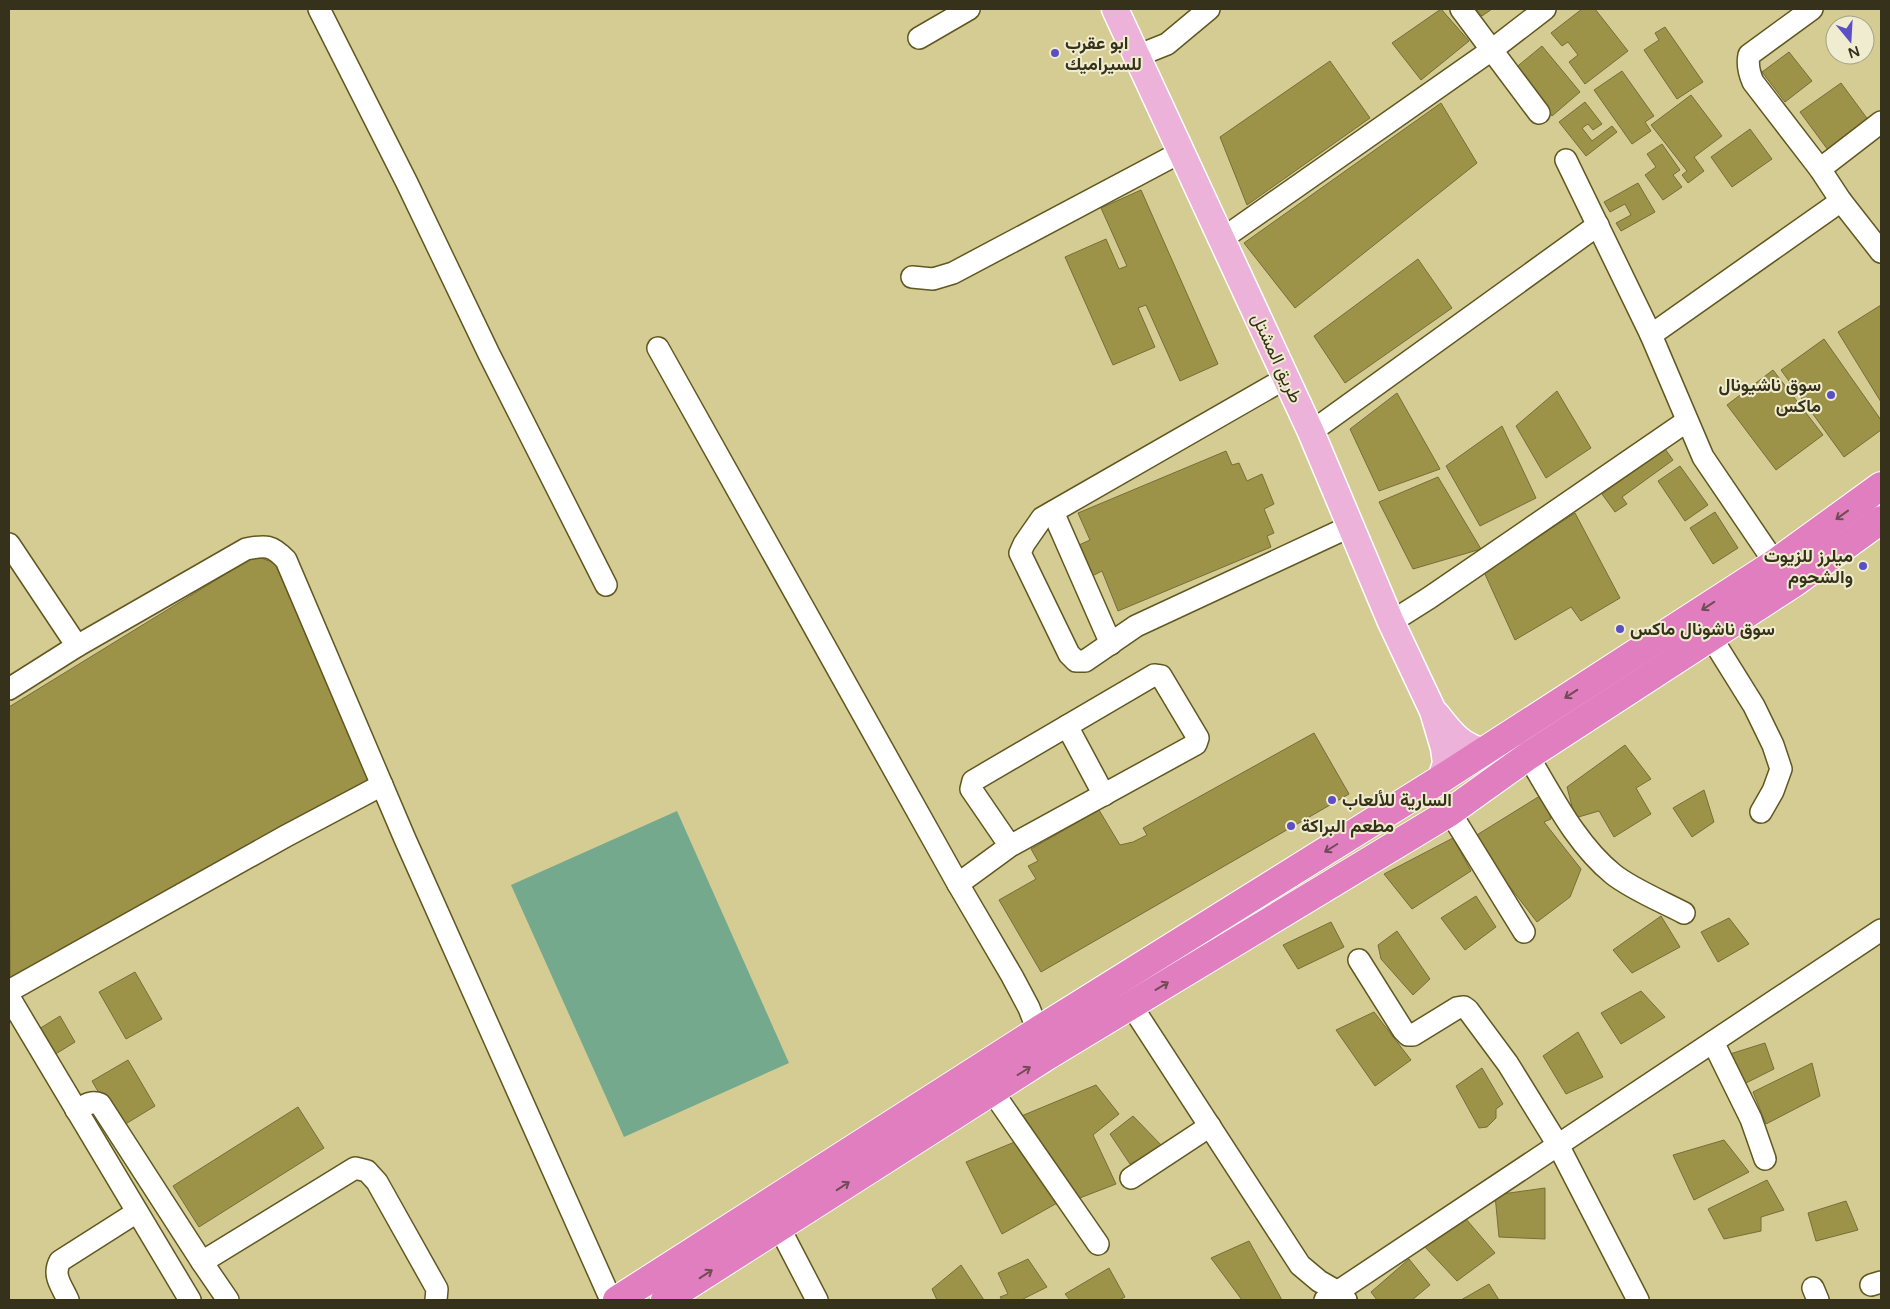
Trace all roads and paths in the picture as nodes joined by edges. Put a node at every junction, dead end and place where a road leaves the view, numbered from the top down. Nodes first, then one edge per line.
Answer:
1 (319, 9) edge
2 (968, 9) edge
3 (1115, 9) edge
4 (1209, 9) edge
5 (1462, 9) edge
6 (1545, 9) edge
7 (1812, 9) edge
8 (919, 38) dead end
9 (1493, 49) junction
10 (1137, 56) junction
11 (1539, 112) dead end
12 (1881, 122) edge
13 (1181, 152) junction
14 (1566, 160) dead end
15 (1820, 169) junction
16 (1841, 201) junction
17 (1598, 225) junction
18 (1222, 239) junction
19 (1881, 252) edge
20 (912, 277) dead end
21 (1651, 335) junction
22 (658, 348) dead end
23 (1286, 378) junction
24 (1687, 421) junction
25 (1312, 432) junction
26 (1881, 486) edge
27 (1052, 512) junction
28 (1881, 520) edge
29 (1351, 526) junction
30 (9, 544) edge
31 (1775, 563) junction
32 (606, 585) dead end
33 (1392, 622) junction
34 (1711, 637) junction
35 (1111, 644) junction
36 (77, 646) junction
37 (9, 689) edge
38 (1434, 711) junction
39 (1067, 726) junction
40 (1482, 752) junction
41 (1528, 756) junction
42 (1441, 779) junction
43 (382, 785) junction
44 (1104, 795) junction
45 (1450, 812) junction
46 (1761, 812) dead end
47 (1010, 846) junction
48 (958, 884) junction
49 (1684, 913) dead end
50 (1881, 930) edge
51 (1524, 932) dead end
52 (1359, 960) dead end
53 (9, 991) edge
54 (9, 997) edge
55 (1131, 1005) junction
56 (9, 1025) edge
57 (1039, 1030) junction
58 (29, 1031) junction
59 (1713, 1042) junction
60 (1047, 1056) junction
61 (992, 1091) junction
62 (76, 1110) junction
63 (1210, 1126) junction
64 (1558, 1145) junction
65 (1765, 1159) dead end
66 (1131, 1178) dead end
67 (137, 1212) junction
68 (780, 1227) junction
69 (1098, 1244) dead end
70 (202, 1262) junction
71 (1336, 1297) edge
72 (68, 1300) edge
73 (190, 1300) edge
74 (228, 1300) edge
75 (436, 1300) edge
76 (611, 1300) edge
77 (617, 1300) edge
78 (664, 1300) edge
79 (818, 1300) edge
80 (1638, 1300) edge

1 - 32 street
2 - 8 street
3 - 10 main road, طريق المشتل
4 - 10 street
5 - 9 street
6 - 9 street
7 - 15 street
9 - 11 street
9 - 18 street
10 - 13 main road, طريق المشتل
12 - 15 street
13 - 18 main road, طريق المشتل
13 - 20 street
14 - 17 street
15 - 16 street
16 - 19 street
16 - 21 street
17 - 21 street
17 - 25 street
18 - 23 main road, طريق المشتل
21 - 24 street
22 - 48 street
23 - 25 main road, طريق المشتل
23 - 27 street
24 - 31 street
24 - 33 street
25 - 29 main road, طريق المشتل
26 -> 31 highway
27 - 35 street
27 - 35 street
28 - 34 highway
29 - 33 main road, طريق المشتل
29 - 35 street
30 - 36 street
31 -> 40 highway
33 - 38 main road, طريق المشتل
34 - 41 highway
34 - 46 street
36 - 37 street
36 - 43 street
38 - 40 main road, طريق المشتل
38 - 42 main road, طريق المشتل
39 - 44 street
39 - 44 street
39 - 47 street
40 - 42 highway
41 - 45 highway
41 - 49 street
42 -> 57 highway
43 - 53 street
43 - 76 street
44 - 47 street
45 - 51 street
55 -> 45 highway
47 - 48 street
48 - 57 street
50 - 59 street
52 - 64 street
54 - 58 street
55 - 60 highway
55 - 63 street
56 - 58 street
57 - 60 street
57 - 77 highway
58 - 62 street
59 - 64 street
59 - 65 street
61 -> 60 highway
68 -> 61 highway
61 - 69 street
62 - 67 street
62 - 70 street
63 - 66 street
63 - 71 street
64 - 71 street
64 - 80 street
67 - 72 street
67 - 73 street
78 -> 68 highway
68 - 79 street
70 - 74 street
70 - 75 street

